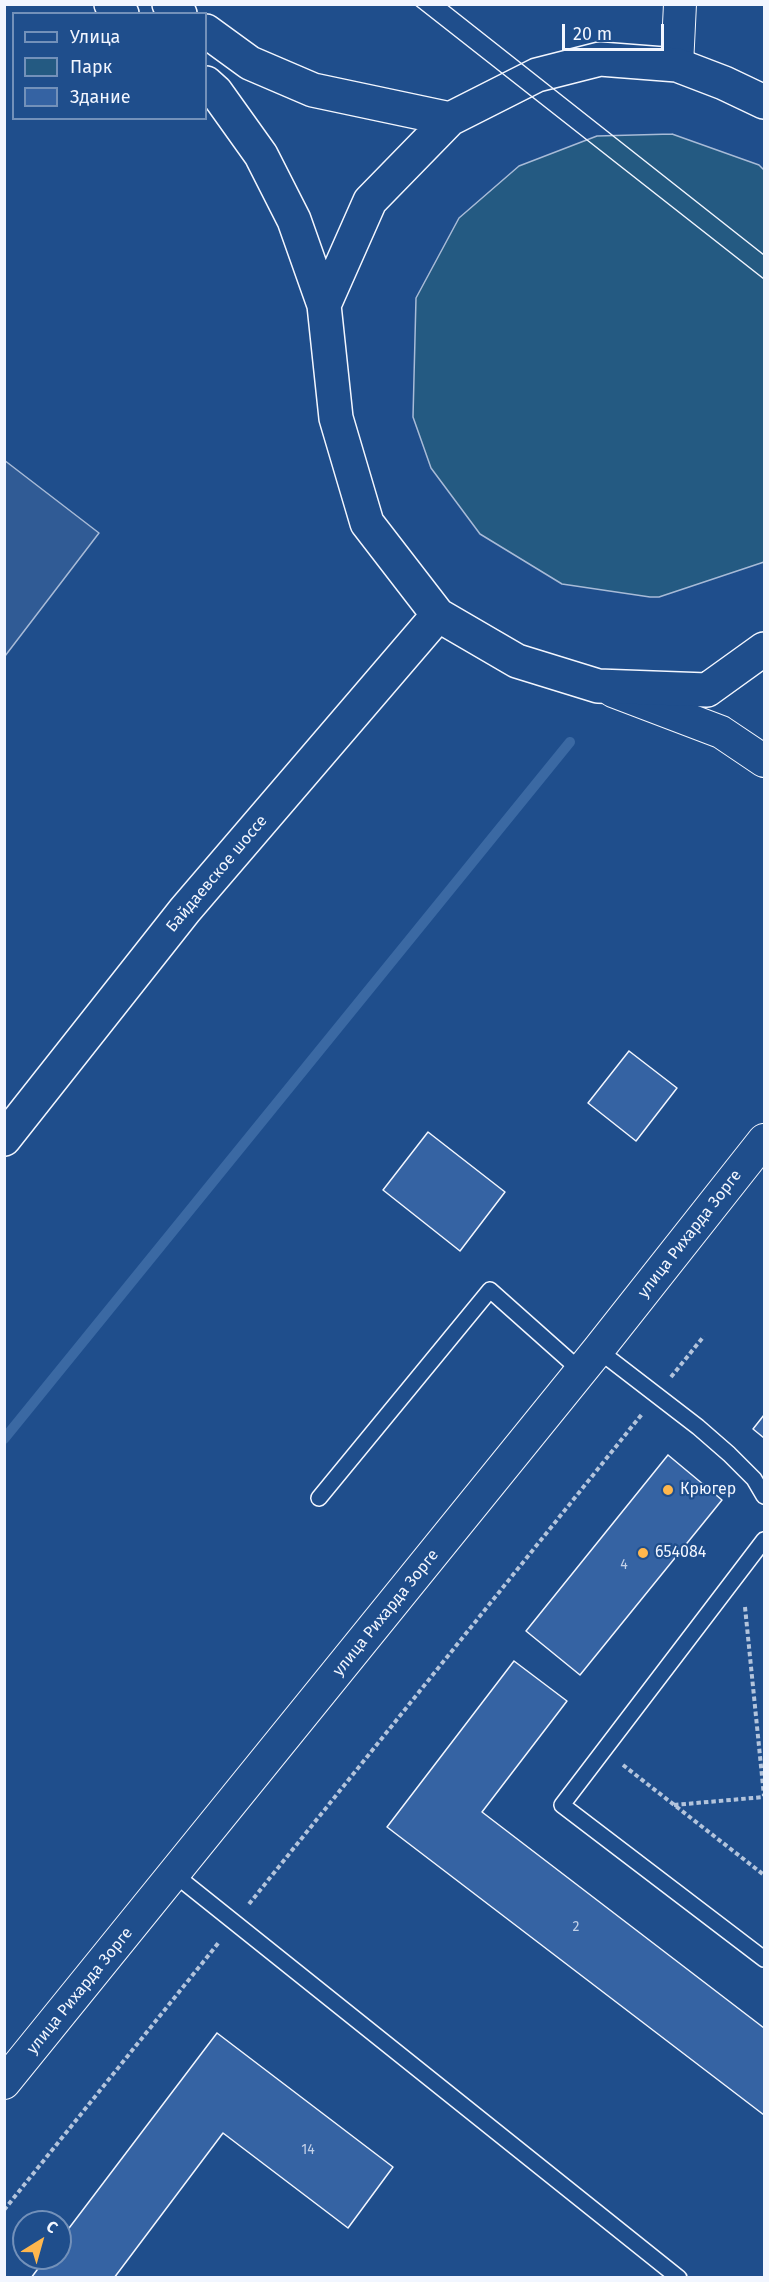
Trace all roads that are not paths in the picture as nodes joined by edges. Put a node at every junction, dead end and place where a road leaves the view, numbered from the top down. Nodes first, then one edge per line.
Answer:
1 (680, 4) edge
2 (207, 33) edge
3 (677, 65) junction
4 (207, 84) edge
5 (765, 102) edge
6 (450, 119) junction
7 (324, 305) junction
8 (438, 615) junction
9 (765, 649) edge
10 (598, 686) junction
11 (765, 761) edge
12 (4, 1139) edge
13 (765, 1140) edge
14 (589, 1361) junction
15 (765, 1496) edge
16 (319, 1498) dead end
17 (765, 1540) edge
18 (174, 1874) junction
19 (765, 1959) edge
20 (4, 2084) edge
21 (679, 2277) edge

1 - 3 street
2 - 6 main road
3 - 5 main road
3 - 6 main road
4 - 7 main road
6 - 7 main road
7 - 8 main road
8 - 10 main road
8 - 12 main road, Байдаевское шоссе
9 - 10 main road
10 - 11 street
13 - 14 street, улица Рихарда Зорге
14 - 15 lane
14 - 16 lane
14 - 18 street, улица Рихарда Зорге
17 - 19 lane
18 - 20 street, улица Рихарда Зорге
18 - 21 lane

